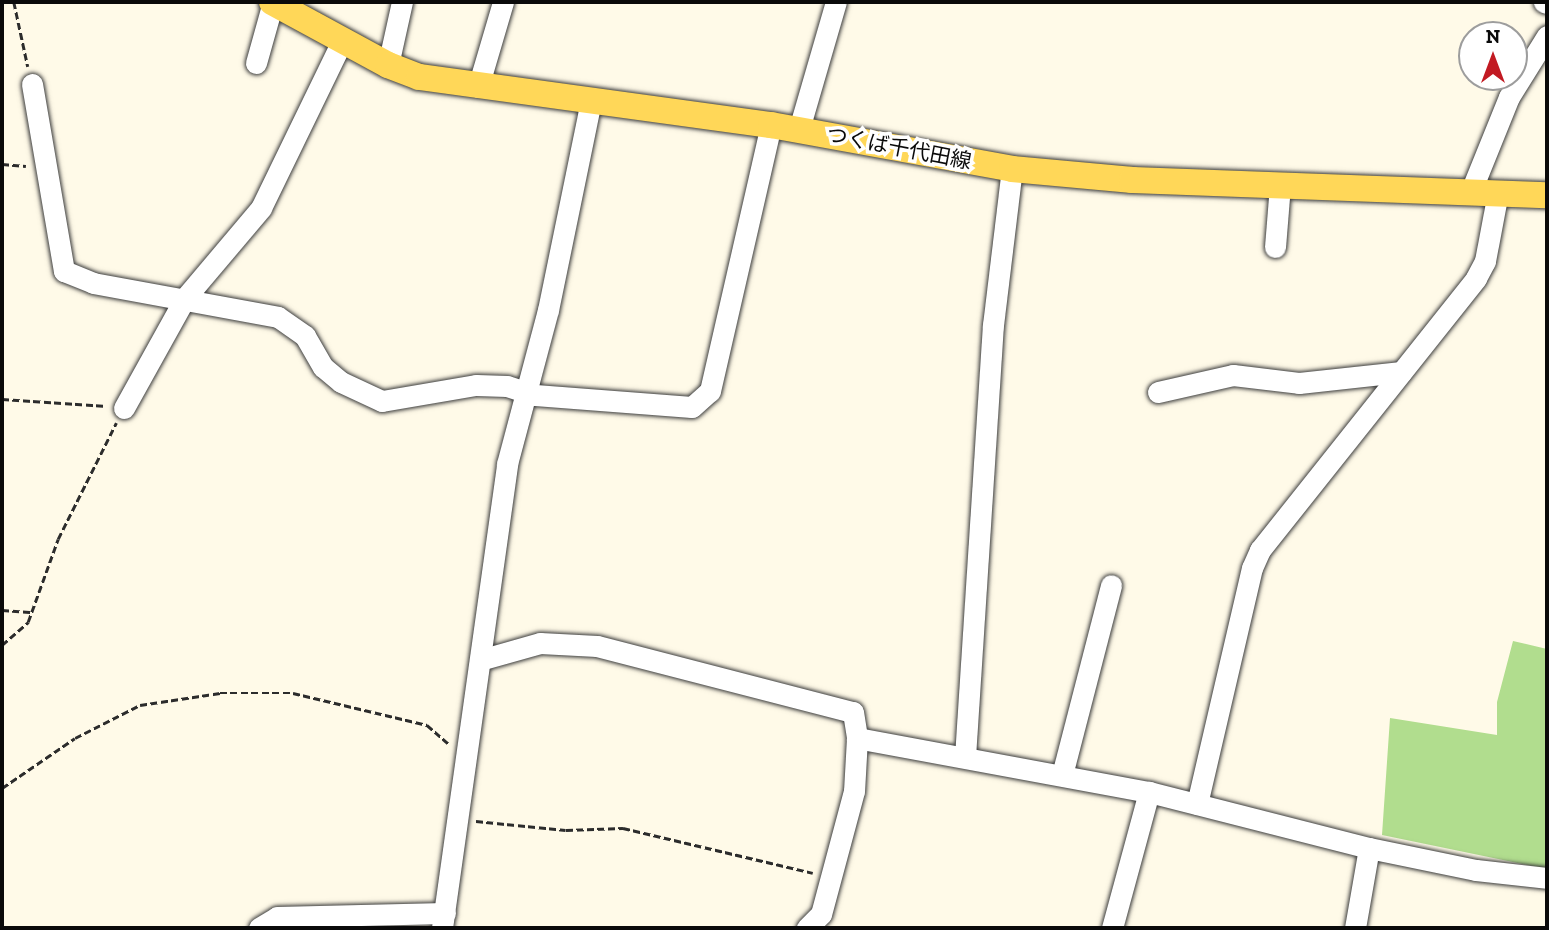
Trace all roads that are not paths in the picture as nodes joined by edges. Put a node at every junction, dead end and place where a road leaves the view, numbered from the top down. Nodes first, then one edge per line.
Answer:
1 (273, 2) edge
2 (402, 2) edge
3 (503, 2) edge
4 (836, 2) edge
5 (1547, 36) edge
6 (342, 41) junction
7 (256, 62) dead end
8 (388, 65) junction
9 (32, 84) road end
10 (478, 87) junction
11 (591, 101) junction
12 (771, 125) junction
13 (799, 130) junction
14 (1012, 169) junction
15 (1280, 185) junction
16 (1471, 191) junction
17 (1498, 192) junction
18 (1547, 195) edge
19 (1275, 247) dead end
20 (185, 298) junction
21 (1401, 372) junction
22 (528, 390) junction
23 (1158, 392) dead end
24 (124, 408) road end
25 (1111, 585) dead end
26 (480, 660) junction
27 (857, 738) junction
28 (965, 757) junction
29 (1062, 775) junction
30 (1149, 792) junction
31 (1197, 804) junction
32 (1369, 848) junction
33 (1547, 878) edge
34 (443, 920) edge
35 (259, 928) edge
36 (807, 928) edge
37 (1112, 928) edge
38 (1355, 928) edge

1 - 6 main road, つくば千代田線
1 - 7 street
2 - 8 street
3 - 10 street
4 - 13 street
5 - 16 street
6 - 8 main road, つくば千代田線
6 - 20 street
8 - 10 main road, つくば千代田線
9 - 20 street
10 - 11 main road, つくば千代田線
11 - 12 main road, つくば千代田線
11 - 22 street
12 - 13 main road, つくば千代田線
12 - 22 street
13 - 14 main road, つくば千代田線
14 - 15 main road, つくば千代田線
14 - 28 street
15 - 16 main road, つくば千代田線
15 - 19 street
16 - 17 main road, つくば千代田線
17 - 18 main road, つくば千代田線
17 - 21 street
20 - 22 street
20 - 24 street
21 - 23 street
21 - 31 street
22 - 26 street
25 - 29 street
26 - 27 street
26 - 34 street
27 - 28 street
27 - 36 street
28 - 29 street
29 - 30 street
30 - 31 street
30 - 37 street
31 - 32 street
32 - 33 street
32 - 38 street
34 - 35 street

